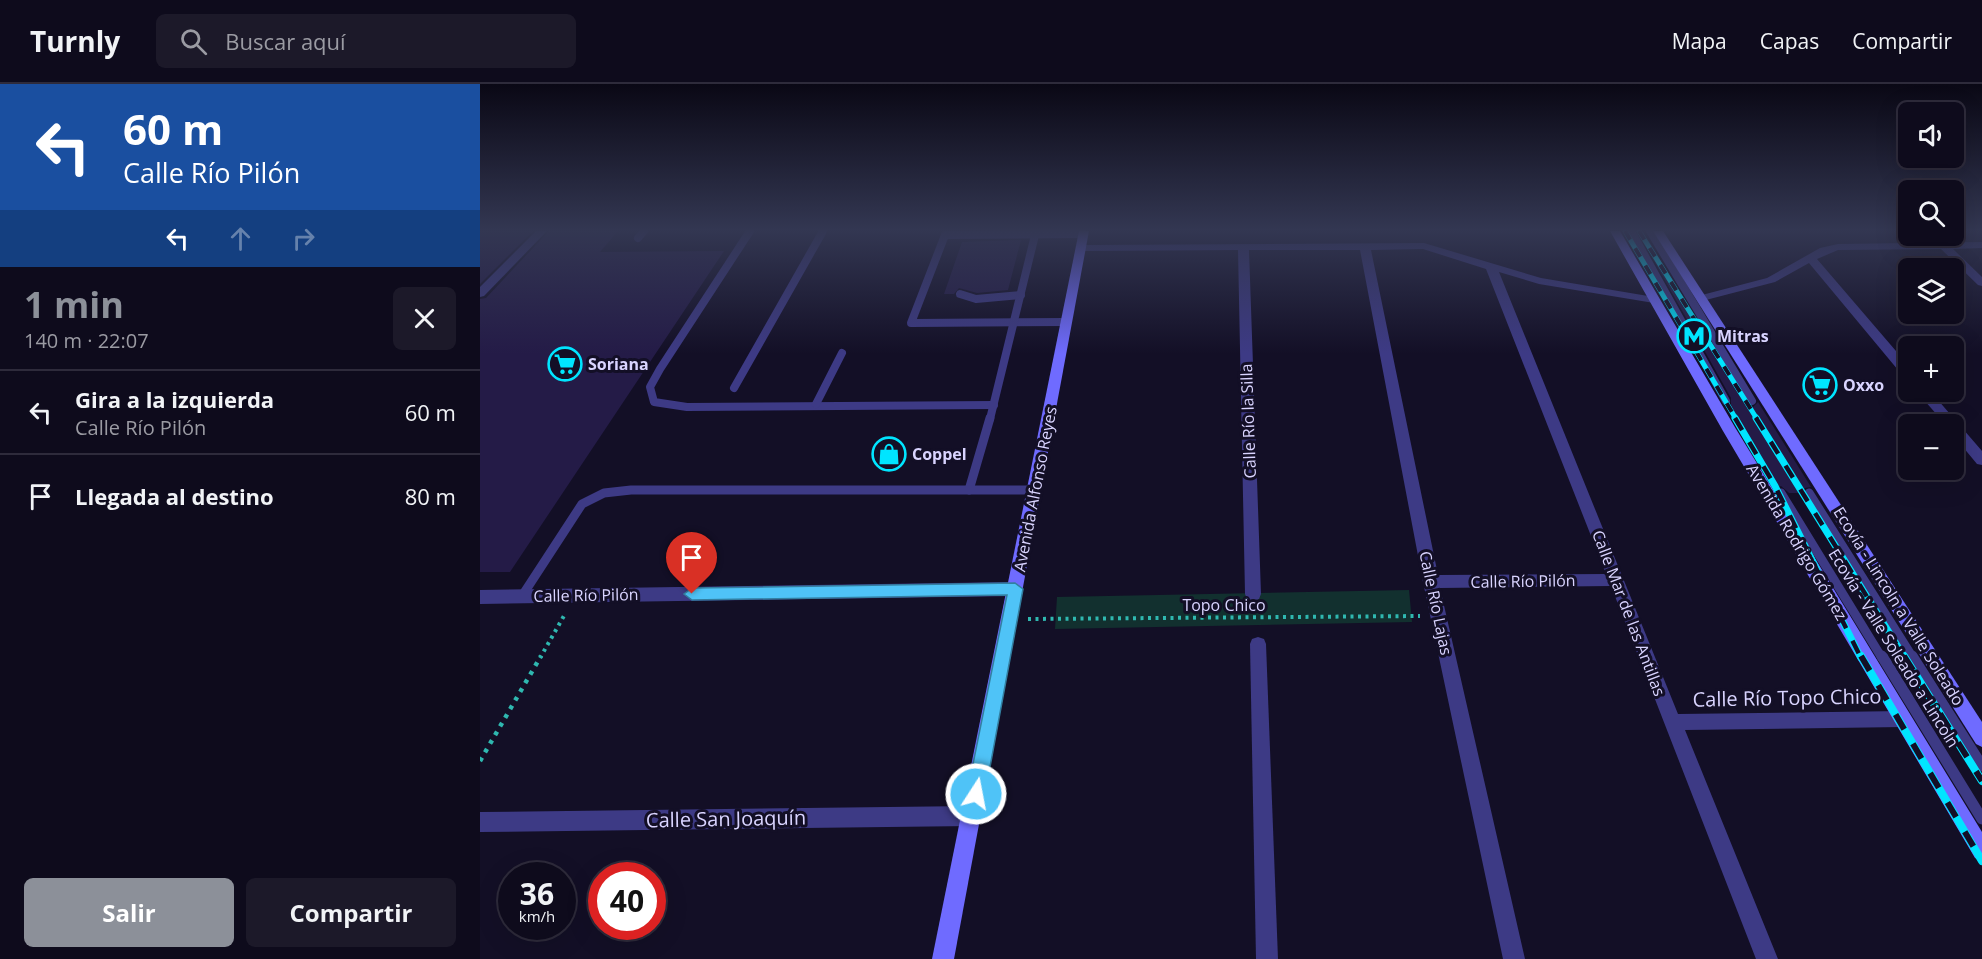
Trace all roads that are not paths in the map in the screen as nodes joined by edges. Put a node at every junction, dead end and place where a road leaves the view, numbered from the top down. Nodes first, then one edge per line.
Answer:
1 (502, 272) edge
2 (723, 272) edge
3 (800, 272) edge
4 (930, 272) edge
5 (1027, 272) edge
6 (1076, 272) edge
7 (1244, 272) edge
8 (1370, 272) edge
9 (1493, 272) edge
10 (1513, 272) edge
11 (1638, 272) edge
12 (1654, 272) edge
13 (1674, 272) edge
14 (1685, 272) edge
15 (1788, 272) edge
16 (1822, 272) edge
17 (1971, 272) edge
18 (1982, 283) edge
19 (480, 294) edge
20 (960, 294) dead end
21 (1021, 295) junction
22 (1702, 298) junction
23 (1654, 300) junction
24 (1014, 322) junction
25 (1066, 322) junction
26 (842, 353) dead end
27 (1898, 361) edge
28 (734, 388) dead end
29 (1726, 401) dead end
30 (1752, 401) dead end
31 (1932, 402) edge
32 (816, 405) junction
33 (994, 405) junction
34 (1943, 414) edge
35 (1964, 439) edge
36 (1982, 460) edge
37 (1035, 489) junction
38 (969, 490) junction
39 (1781, 493) dead end
40 (1809, 493) dead end
41 (1616, 580) junction
42 (1431, 582) junction
43 (1015, 589) junction
44 (1253, 594) dead end
45 (522, 596) junction
46 (480, 597) edge
47 (1258, 644) dead end
48 (1974, 713) edge
49 (1903, 719) junction
50 (1671, 722) junction
51 (1982, 738) edge
52 (1982, 766) edge
53 (972, 816) junction
54 (1982, 819) edge
55 (480, 822) edge
56 (1982, 851) edge
57 (943, 959) edge
58 (1267, 959) edge
59 (1514, 959) edge
60 (1767, 959) edge

1 - 19 street
2 - 32 lane
3 - 28 lane
4 - 24 lane
5 - 21 lane
6 - 25 main road, Avenida Alfonso Reyes
7 - 44 street, Calle Río la Silla
8 - 42 street, Calle Río Lajas
9 - 41 street, Calle Mar de las Antillas
10 - 23 street
11 - 23 main road, Avenida Rodrigo Gómez
12 - 29 lane
13 - 30 lane
14 - 22 main road
15 - 22 street
16 - 27 street
17 - 18 street
20 - 21 lane
21 - 24 lane
22 - 48 main road
23 - 49 main road, Avenida Rodrigo Gómez
24 - 25 lane
24 - 33 lane
25 - 37 main road, Avenida Alfonso Reyes
26 - 32 lane
31 - 34 street
32 - 33 lane
33 - 38 lane
35 - 36 street
37 - 38 lane
37 - 43 main road, Avenida Alfonso Reyes
38 - 45 lane
39 - 54 lane, Ecovía - Valle Soleado a Lincoln
40 - 52 lane, Ecovía - Lincoln a Valle Soleado
41 - 42 street, Calle Río Pilón
41 - 50 street, Calle Mar de las Antillas
42 - 59 street, Calle Río Lajas
43 - 45 street, Calle Río Pilón
43 - 53 main road, Avenida Alfonso Reyes
45 - 46 street, Calle Río Pilón
47 - 58 street
48 - 51 main road
49 - 50 street, Calle Río Topo Chico
49 - 56 main road, Avenida Rodrigo Gómez
50 - 60 street, Calle Mar de las Antillas
53 - 55 street, Calle San Joaquín
53 - 57 main road, Avenida Alfonso Reyes

